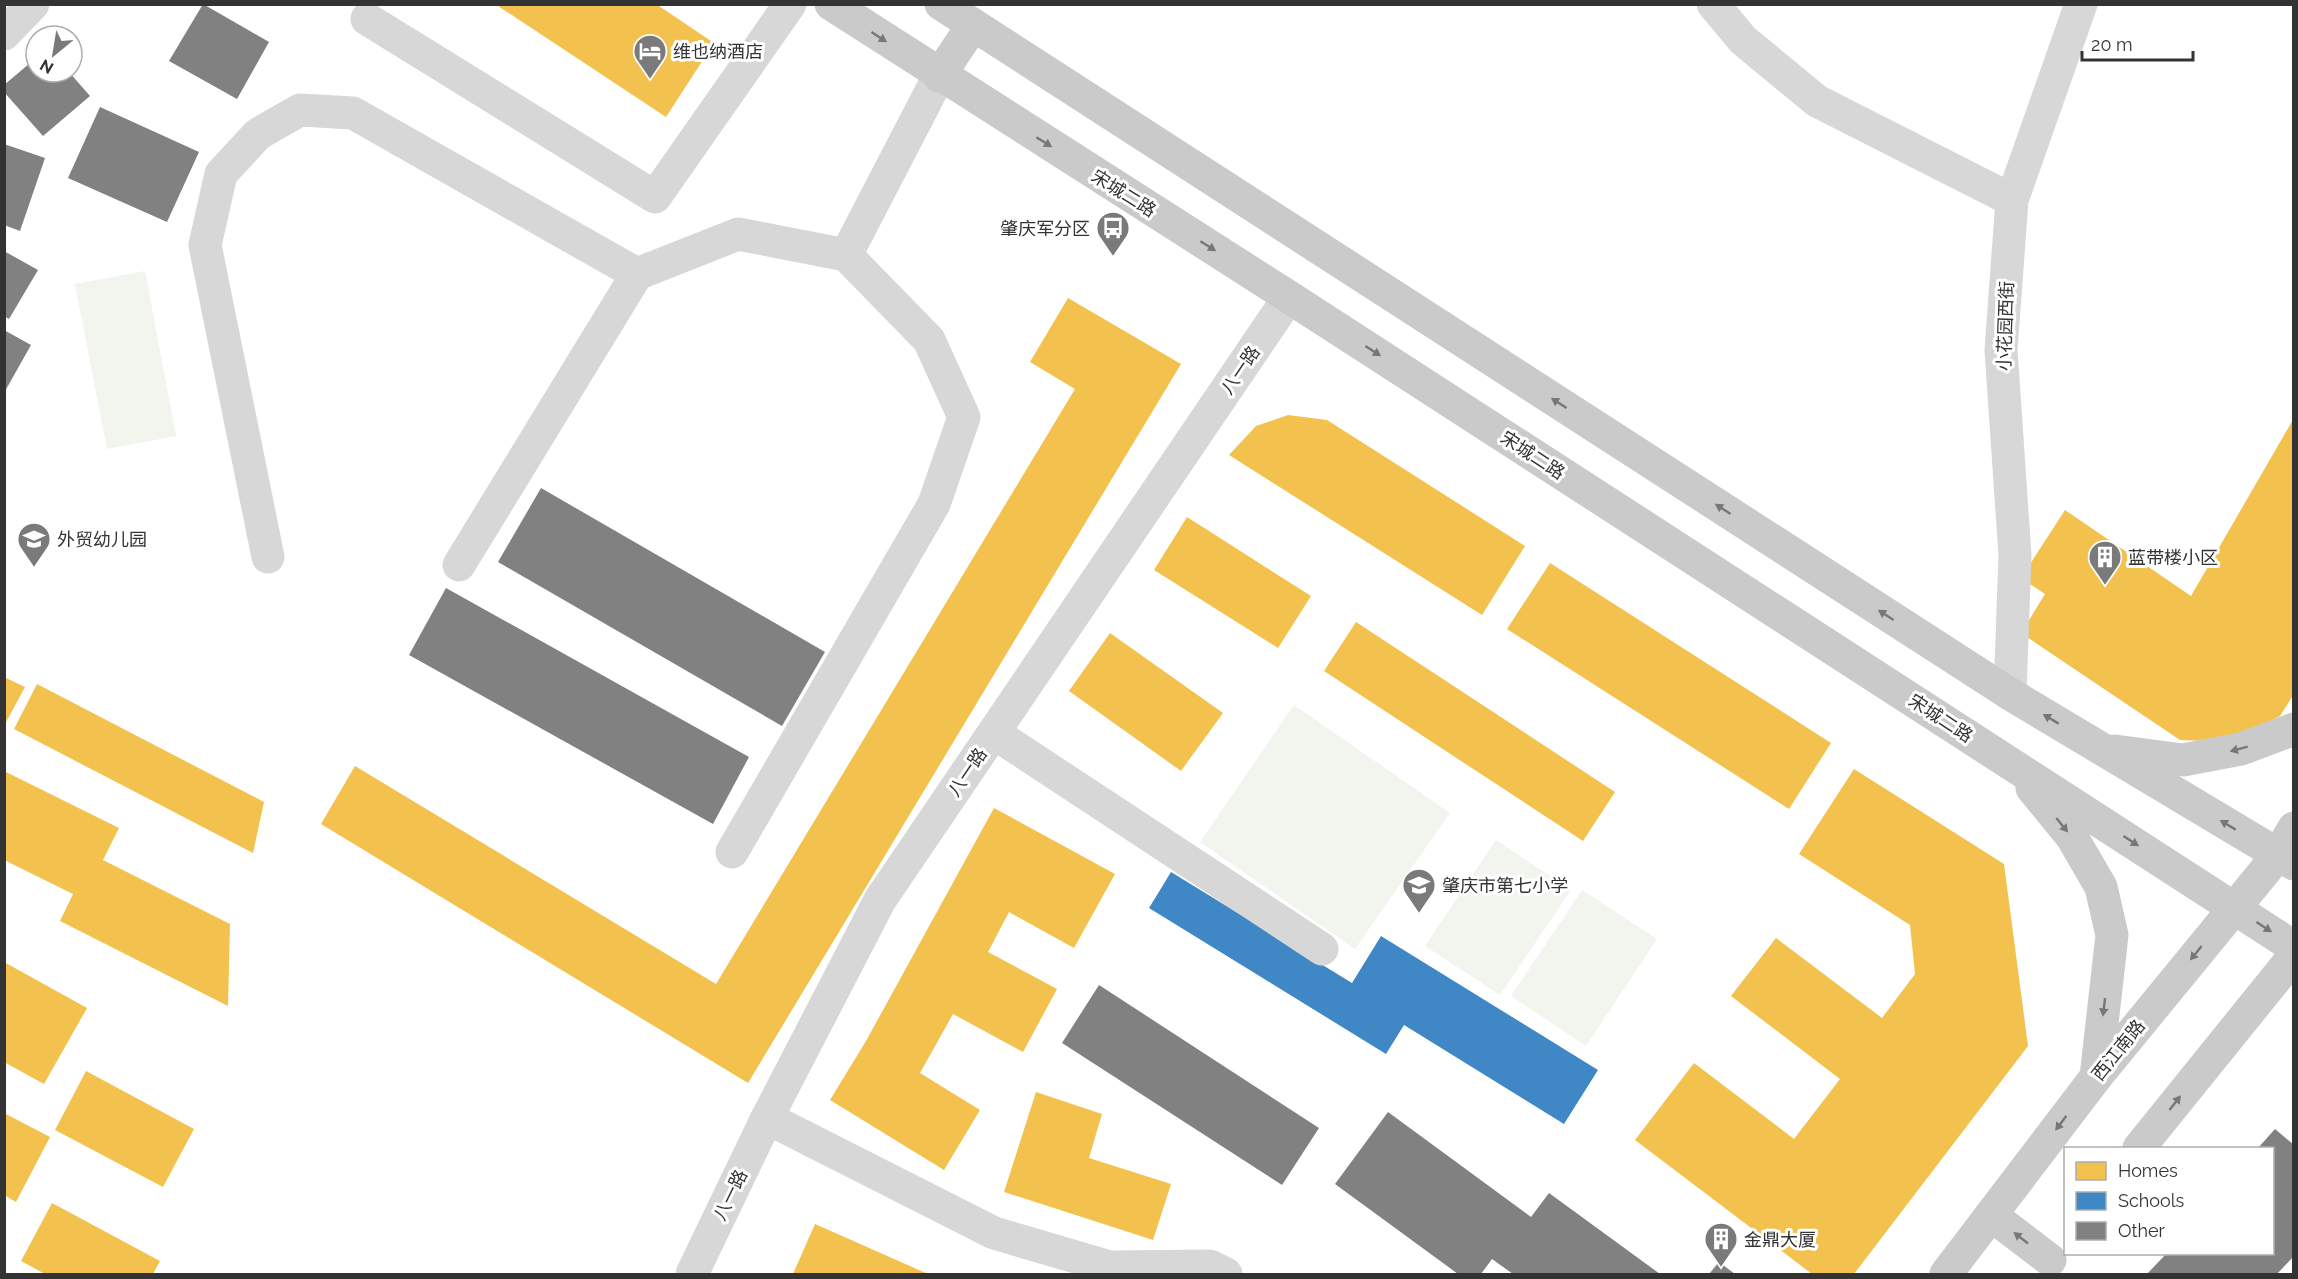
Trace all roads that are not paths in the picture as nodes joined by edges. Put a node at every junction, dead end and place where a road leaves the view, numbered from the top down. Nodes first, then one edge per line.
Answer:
1 (33, 4) edge
2 (790, 4) edge
3 (831, 4) edge
4 (941, 4) edge
5 (1713, 4) edge
6 (2081, 4) edge
7 (367, 19) dead end
8 (973, 25) junction
9 (4, 34) edge
10 (939, 76) junction
11 (2012, 200) junction
12 (846, 255) junction
13 (637, 274) junction
14 (1289, 297) junction
15 (268, 556) dead end
16 (459, 565) dead end
17 (2010, 694) junction
18 (2294, 729) edge
19 (994, 733) junction
20 (2101, 749) junction
21 (2012, 763) junction
22 (2288, 849) edge
23 (732, 852) dead end
24 (2234, 908) junction
25 (2294, 947) edge
26 (1322, 949) dead end
27 (2294, 956) edge
28 (2096, 1077) junction
29 (767, 1118) junction
30 (2141, 1147) edge
31 (1991, 1215) junction
32 (2052, 1259) edge
33 (692, 1275) edge
34 (1226, 1275) edge
35 (1946, 1275) edge

1 - 9 street
2 - 7 street
3 -> 10 main road, 宋城二路
4 - 8 main road
5 - 11 street
6 - 11 street, 小花园西街
8 - 10 main road
17 -> 8 main road
10 - 12 street
10 -> 14 main road, 宋城二路
11 - 17 street, 小花园西街
12 - 13 street
12 - 23 street
13 - 15 street
13 - 16 street
14 - 19 street, 八一路
14 -> 21 main road, 宋城二路
20 -> 17 main road
18 -> 20 main road
19 - 26 street
19 - 29 street, 八一路
22 -> 20 main road
21 -> 24 main road, 宋城二路
21 -> 28 main road
22 - 24 main road, 西江南路
24 -> 25 main road, 宋城二路
24 -> 28 main road, 西江南路
30 -> 27 main road
28 -> 31 main road, 西江南路
29 - 33 street, 八一路
29 - 34 street
32 -> 31 main road
31 - 35 main road, 西江南路

